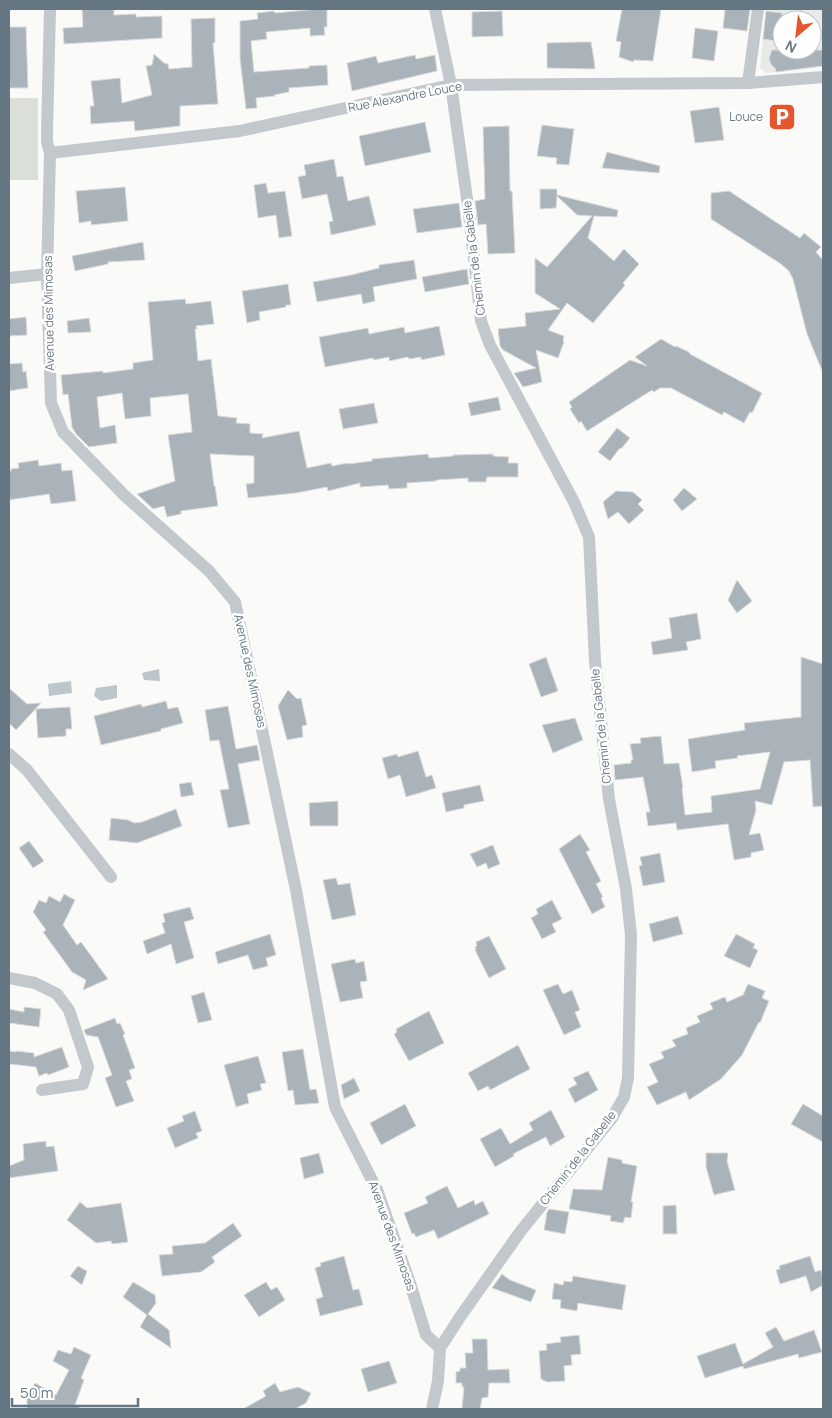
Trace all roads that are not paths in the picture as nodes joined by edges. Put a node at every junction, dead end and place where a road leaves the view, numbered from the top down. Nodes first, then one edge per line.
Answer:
1 (50, 9) edge
2 (435, 9) edge
3 (758, 9) edge
4 (823, 77) edge
5 (748, 83) junction
6 (451, 85) junction
7 (50, 153) junction
8 (47, 274) junction
9 (9, 278) edge
10 (9, 754) edge
11 (111, 876) dead end
12 (9, 978) edge
13 (42, 1090) dead end
14 (440, 1348) junction
15 (432, 1409) edge

1 - 7 street, Avenue des Mimosas
2 - 6 street, Chemin de la Gabelle
3 - 5 street
4 - 5 street, Rue Alexandre Louce
5 - 6 street, Rue Alexandre Louce
6 - 7 street, Rue Alexandre Louce
6 - 14 street, Chemin de la Gabelle
7 - 8 street, Avenue des Mimosas
8 - 9 street
8 - 14 street, Avenue des Mimosas
10 - 11 street
12 - 13 street
14 - 15 street, Chemin de la Gabelle

